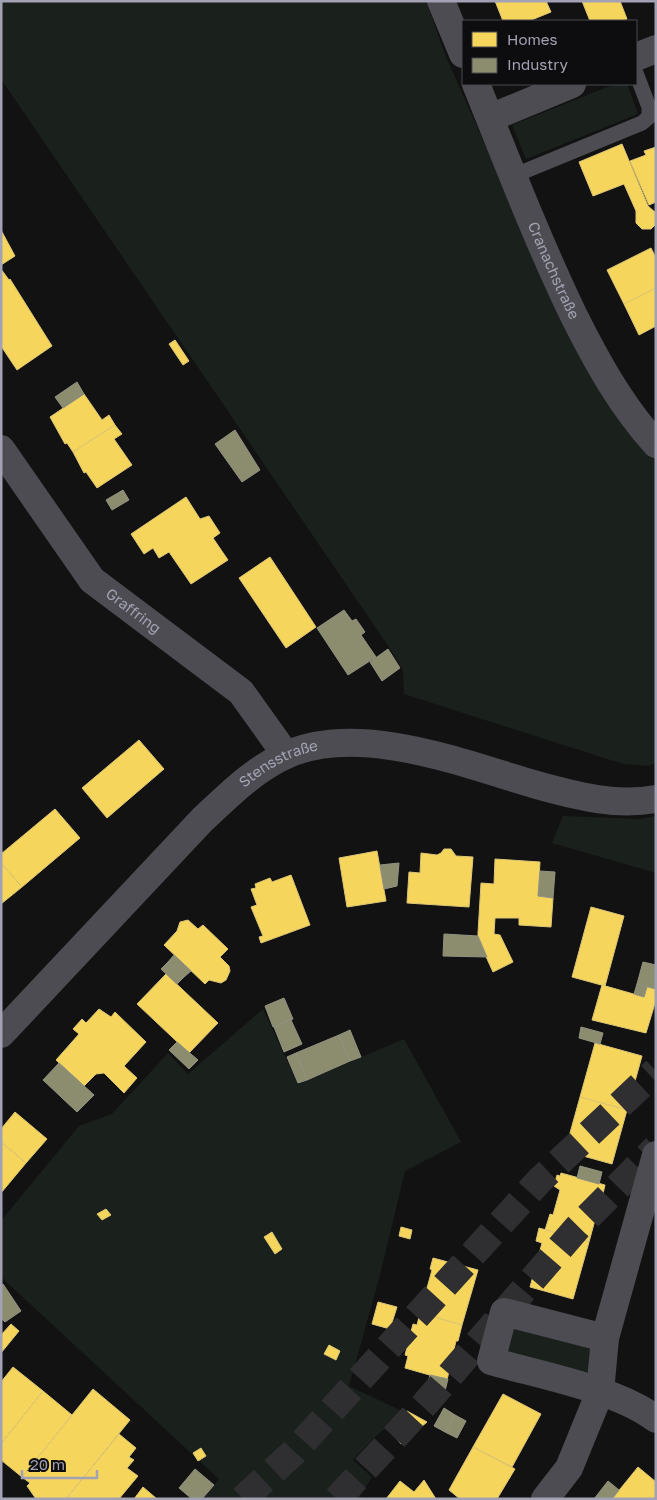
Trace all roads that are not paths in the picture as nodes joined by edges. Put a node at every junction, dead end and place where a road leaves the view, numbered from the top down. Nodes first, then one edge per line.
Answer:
1 (441, 1) edge
2 (656, 49) edge
3 (462, 52) edge
4 (637, 57) edge
5 (637, 76) edge
6 (476, 85) edge
7 (570, 85) edge
8 (490, 118) junction
9 (513, 176) junction
10 (656, 444) edge
11 (1, 449) edge
12 (286, 755) junction
13 (656, 799) edge
14 (1, 1034) edge
15 (656, 1155) edge
16 (605, 1338) junction
17 (600, 1392) junction
18 (656, 1419) edge
19 (545, 1499) edge

1 - 3 street
2 - 4 street
5 - 9 lane
6 - 8 street, Cranachstraße
7 - 8 street
8 - 9 street, Cranachstraße
9 - 10 street, Cranachstraße
11 - 12 street, Graffring
12 - 13 street, Stensstraße
12 - 14 street, Stensstraße
15 - 16 street
16 - 17 street
16 - 17 street
17 - 18 street
17 - 19 street

